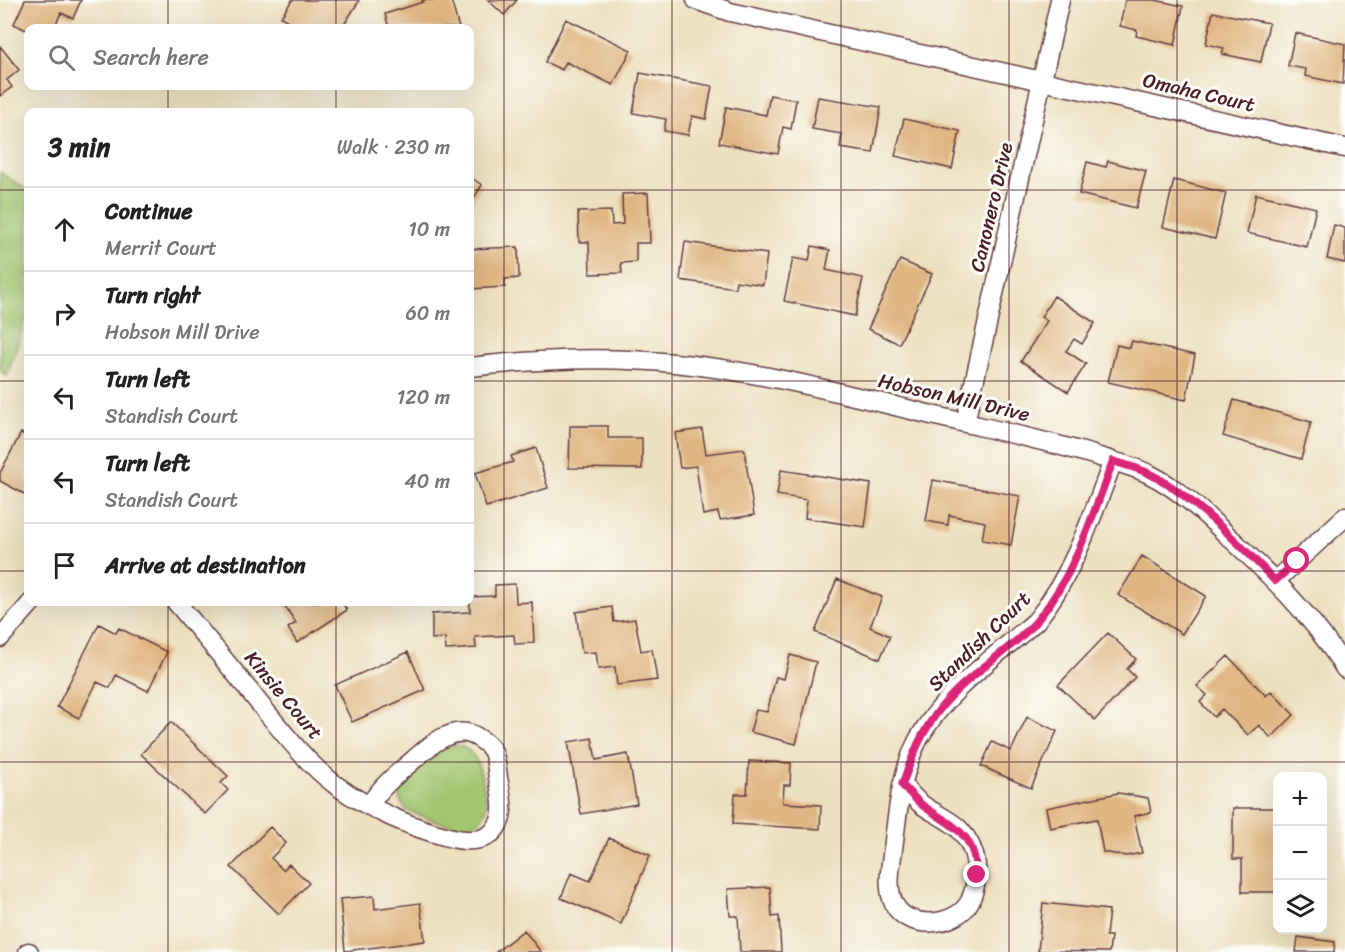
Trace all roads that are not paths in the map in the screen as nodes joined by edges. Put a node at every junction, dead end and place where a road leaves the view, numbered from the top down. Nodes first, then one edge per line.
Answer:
1 (696, 0) edge
2 (1060, 0) edge
3 (1042, 81) junction
4 (1345, 148) edge
5 (474, 368) edge
6 (965, 423) junction
7 (1113, 461) junction
8 (1345, 517) edge
9 (1275, 581) junction
10 (28, 606) edge
11 (179, 606) edge
12 (0, 638) edge
13 (1345, 669) edge
14 (902, 785) junction
15 (369, 806) junction

1 - 3 street, Omaha Court
2 - 3 street, Canonero Drive
3 - 4 street, Omaha Court
3 - 6 street, Canonero Drive
5 - 6 street, Hobson Mill Drive
6 - 7 street, Hobson Mill Drive
7 - 9 street, Hobson Mill Drive
7 - 14 street, Standish Court
8 - 9 street
9 - 13 street, Hobson Mill Drive
10 - 12 street
11 - 15 street, Kinsie Court
14 - 14 street, Standish Court
15 - 15 street, Kinsie Court

